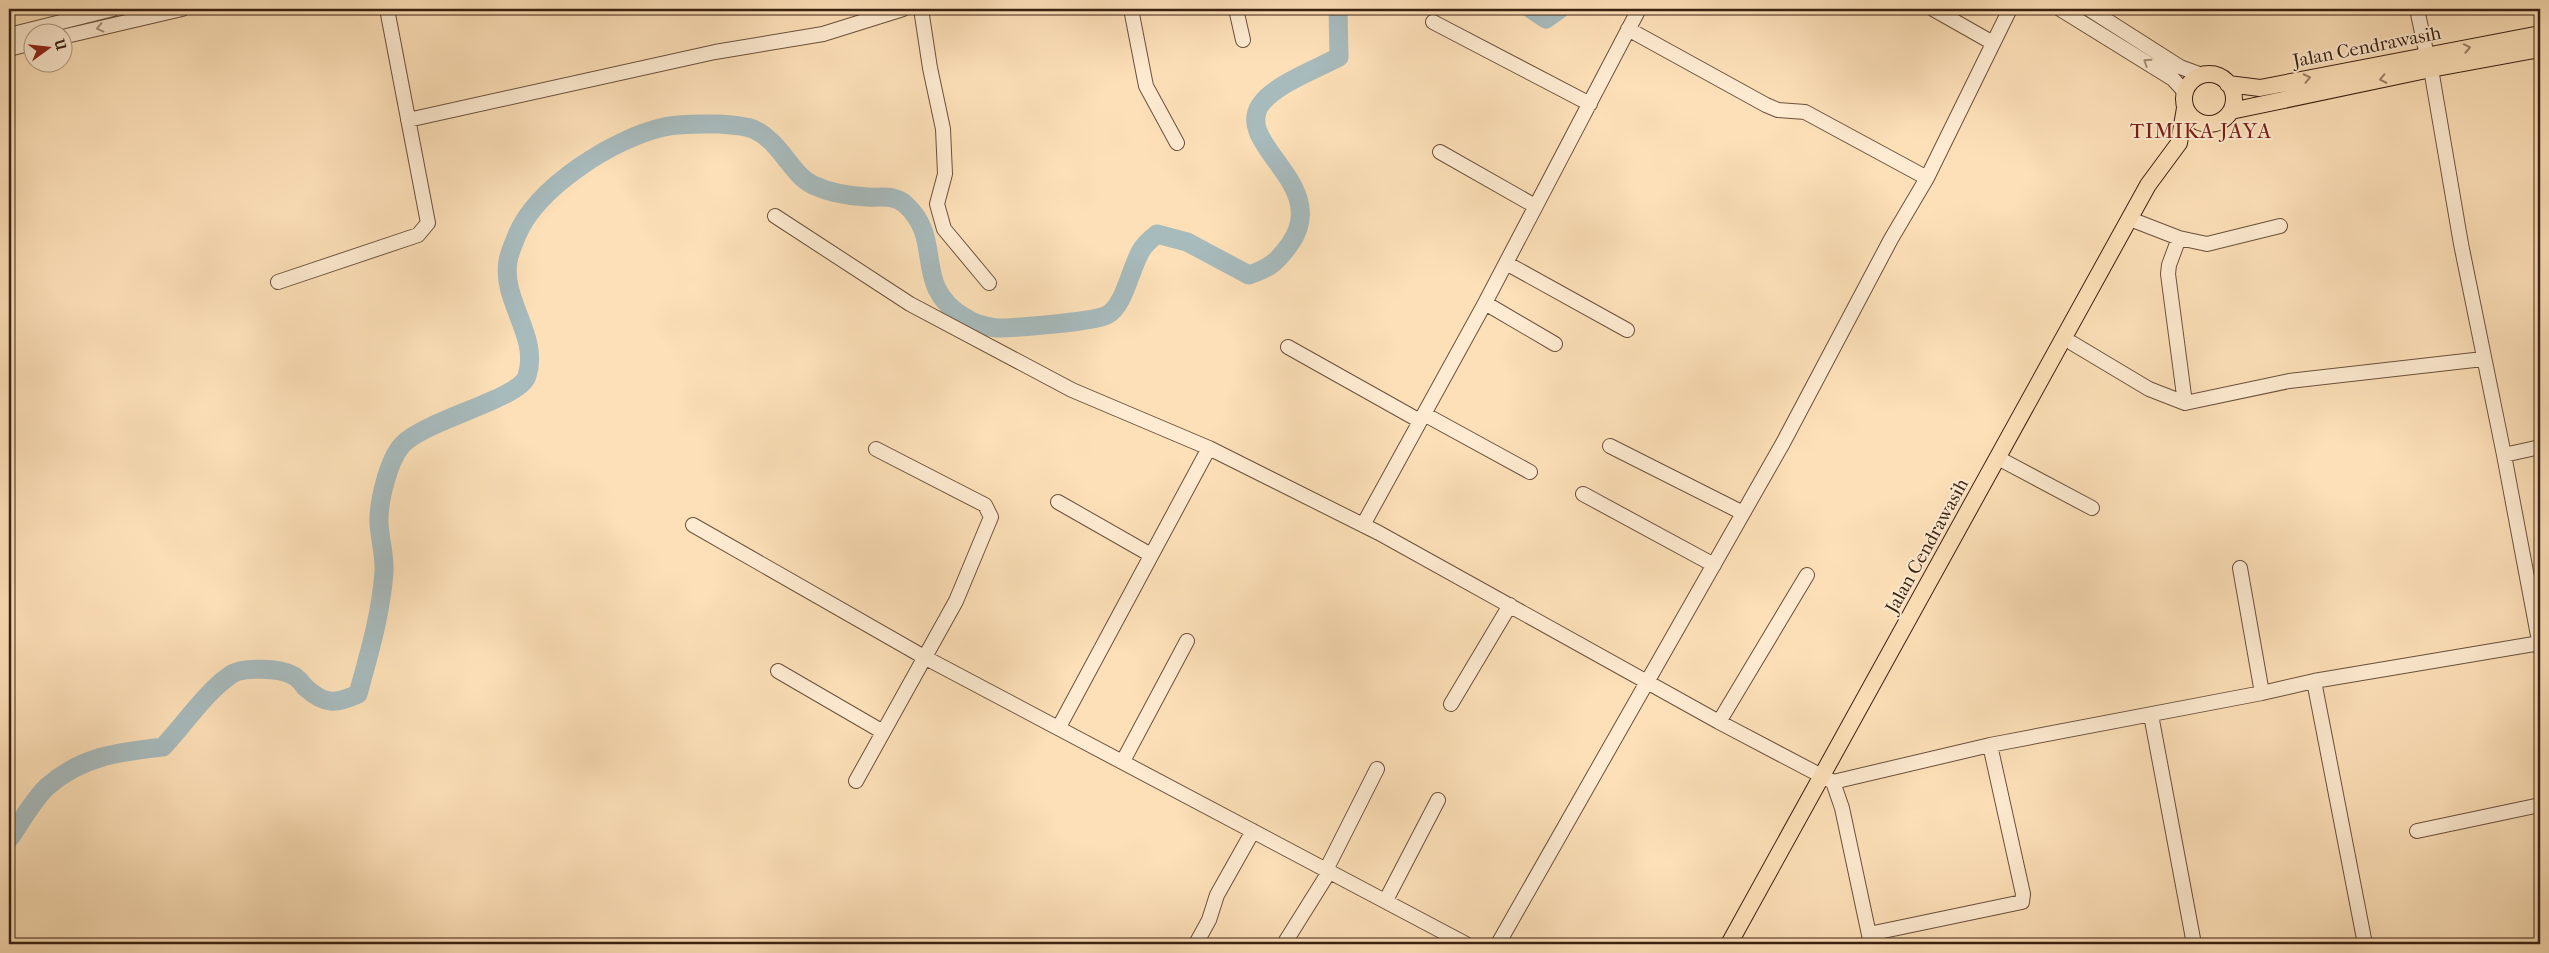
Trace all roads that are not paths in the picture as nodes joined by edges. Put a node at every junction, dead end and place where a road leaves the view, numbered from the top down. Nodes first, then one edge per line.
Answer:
1 (113, 9) edge
2 (182, 9) edge
3 (386, 9) edge
4 (903, 9) edge
5 (921, 9) edge
6 (1131, 9) edge
7 (1236, 9) edge
8 (1638, 9) edge
9 (1933, 9) edge
10 (2010, 9) edge
11 (2060, 9) edge
12 (2088, 9) edge
13 (2418, 9) edge
14 (151, 12) edge
15 (75, 13) edge
16 (1433, 22) dead end
17 (1628, 29) junction
18 (72, 34) edge
19 (2540, 34) edge
20 (9, 35) edge
21 (1243, 40) dead end
22 (1993, 43) junction
23 (22, 46) edge
24 (9, 49) edge
25 (2540, 49) edge
26 (2429, 62) junction
27 (2202, 76) junction
28 (2228, 84) junction
29 (2185, 100) junction
30 (1590, 104) junction
31 (2230, 111) junction
32 (408, 120) junction
33 (2212, 124) junction
34 (1177, 143) dead end
35 (2179, 143) junction
36 (1440, 152) dead end
37 (1927, 178) junction
38 (1535, 206) junction
39 (775, 216) dead end
40 (2133, 221) junction
41 (2280, 226) dead end
42 (2179, 238) junction
43 (1506, 263) junction
44 (278, 282) dead end
45 (989, 283) dead end
46 (1485, 303) junction
47 (2083, 313) junction
48 (1627, 330) dead end
49 (1555, 344) dead end
50 (2072, 344) junction
51 (1288, 347) dead end
52 (2483, 359) junction
53 (2185, 403) junction
54 (1422, 417) junction
55 (1610, 446) dead end
56 (2540, 447) edge
57 (1209, 448) junction
58 (876, 449) dead end
59 (2504, 455) junction
60 (2002, 461) junction
61 (1530, 472) dead end
62 (1583, 494) dead end
63 (1058, 502) dead end
64 (2092, 508) dead end
65 (1744, 513) junction
66 (693, 525) dead end
67 (1363, 525) junction
68 (1151, 555) junction
69 (1714, 565) junction
70 (2240, 568) dead end
71 (1807, 575) dead end
72 (1510, 605) junction
73 (1187, 642) dead end
74 (2540, 644) edge
75 (924, 657) junction
76 (778, 671) dead end
77 (2314, 681) junction
78 (1649, 682) junction
79 (2262, 693) junction
80 (1451, 704) dead end
81 (2150, 715) junction
82 (1718, 722) junction
83 (1059, 727) junction
84 (883, 732) junction
85 (1990, 745) junction
86 (1123, 761) junction
87 (1377, 769) dead end
88 (1828, 779) junction
89 (856, 781) dead end
90 (1438, 800) dead end
91 (2540, 805) edge
92 (1253, 831) junction
93 (2416, 831) dead end
94 (1327, 871) junction
95 (1386, 900) junction
96 (1870, 939) edge
97 (1198, 940) dead end
98 (1459, 943) edge
99 (1284, 944) edge
100 (1498, 944) edge
101 (1729, 944) edge
102 (1741, 944) edge
103 (2194, 944) edge
104 (2365, 944) edge

1 - 15 street
2 - 14 street
3 - 32 street
4 - 32 street
5 - 45 street
6 - 34 street
7 - 21 street
8 - 17 street
9 - 22 street
10 - 22 street
29 -> 11 street
12 - 27 street
13 - 26 street
14 -> 18 street
15 - 20 street
16 - 30 street
17 - 30 street
17 - 37 street
26 -> 19 main road, Jalan Cendrawasih
22 - 37 street
23 - 24 street
25 - 26 main road, Jalan Cendrawasih
28 -> 26 main road, Jalan Cendrawasih
26 -> 31 main road
26 - 52 street
27 - 28 main road
27 - 29 main road
28 - 31 main road
29 - 33 main road
29 - 35 main road
30 - 38 street
31 - 33 main road
32 - 44 street
33 - 35 main road
35 - 40 main road, Jalan Cendrawasih
36 - 38 street
37 - 65 street
38 - 43 street
39 - 57 street
40 - 42 street
40 - 47 main road, Jalan Cendrawasih
41 - 42 street
42 - 53 street
43 - 46 street
43 - 48 street
46 - 49 street
46 - 54 street
47 - 50 main road, Jalan Cendrawasih
47 - 60 main road, Jalan Cendrawasih
50 - 53 street
50 - 60 main road, Jalan Cendrawasih
51 - 54 street
52 - 53 street
52 - 59 street
54 - 61 street
54 - 67 street
55 - 65 street
56 - 59 street
57 - 67 street
57 - 68 street
58 - 75 street
59 - 74 street
60 - 64 street
60 - 88 main road, Jalan Cendrawasih
62 - 69 street
63 - 68 street
65 - 69 street
66 - 75 street
67 - 72 street
68 - 83 street
69 - 78 street
70 - 79 street
71 - 82 street
72 - 78 street
72 - 80 street
73 - 86 street
74 - 77 street
75 - 83 street
75 - 84 street
76 - 84 street
77 - 79 street
77 - 104 street
78 - 82 street
78 - 100 street
79 - 81 street
81 - 85 street
81 - 103 street
82 - 88 street
83 - 86 street
84 - 89 street
85 - 88 street
85 - 96 street
86 - 92 street
87 - 94 street
88 - 96 street
88 - 101 main road, Jalan Cendrawasih
88 - 102 main road, Jalan Cendrawasih
90 - 95 street
91 - 93 street
92 - 94 street
92 - 97 street
94 - 95 street
94 - 99 street
95 - 98 street

